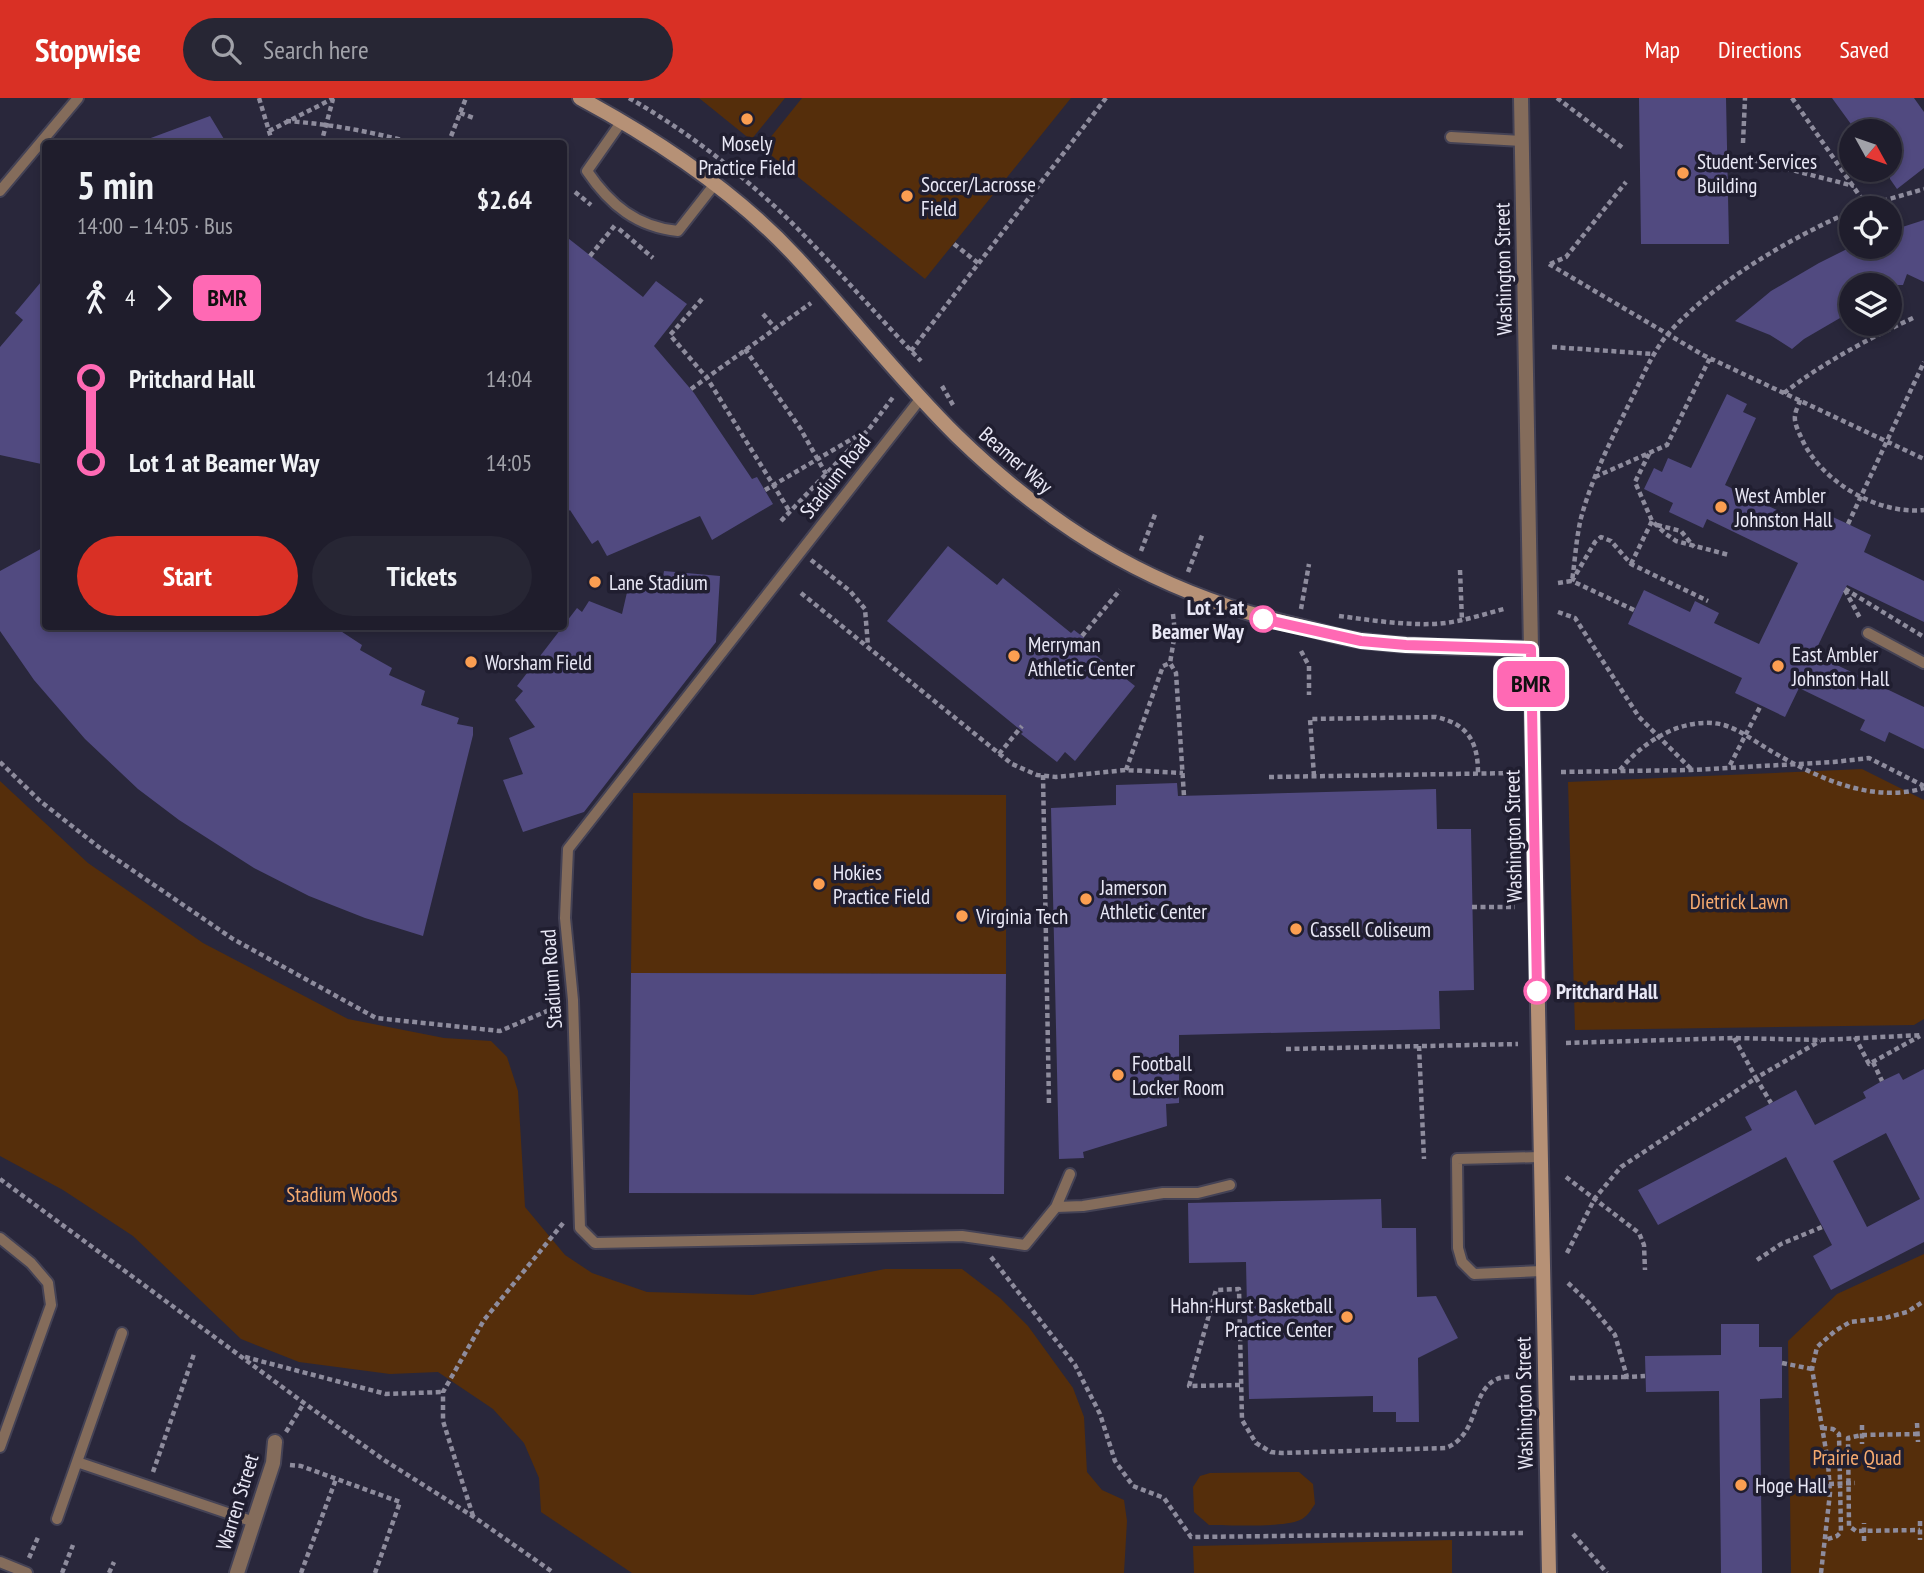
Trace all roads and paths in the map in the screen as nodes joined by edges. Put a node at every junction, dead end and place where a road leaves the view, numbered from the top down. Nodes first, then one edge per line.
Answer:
1 (78, 98) edge
2 (259, 98) edge
3 (334, 98) edge
4 (466, 98) edge
5 (580, 98) edge
6 (1106, 98) edge
7 (1521, 98) edge
8 (1557, 98) edge
9 (1745, 98) edge
10 (1792, 98) edge
11 (460, 113) junction
12 (474, 118) dead end
13 (286, 121) junction
14 (622, 121) junction
15 (327, 124) junction
16 (269, 131) junction
17 (1451, 137) dead end
18 (43, 140) edge
19 (272, 140) edge
20 (322, 140) edge
21 (402, 140) edge
22 (450, 140) edge
23 (42, 141) edge
24 (1522, 141) junction
25 (1743, 143) dead end
26 (1623, 148) dead end
27 (1754, 160) dead end
28 (1626, 182) dead end
29 (714, 185) junction
30 (1854, 186) junction
31 (1924, 190) edge
32 (0, 191) edge
33 (1860, 196) edge
34 (1901, 196) edge
35 (1839, 217) edge
36 (618, 221) dead end
37 (954, 244) dead end
38 (590, 256) dead end
39 (978, 263) junction
40 (702, 299) dead end
41 (811, 303) dead end
42 (763, 314) dead end
43 (1913, 318) dead end
44 (775, 328) junction
45 (1668, 334) junction
46 (1552, 347) dead end
47 (745, 349) junction
48 (911, 351) dead end
49 (1653, 354) junction
50 (1710, 358) junction
51 (1924, 362) edge
52 (707, 377) junction
53 (942, 386) dead end
54 (691, 389) dead end
55 (1784, 393) junction
56 (894, 396) dead end
57 (921, 397) junction
58 (1800, 400) junction
59 (953, 406) dead end
60 (869, 429) junction
61 (1886, 440) junction
62 (1649, 453) junction
63 (818, 458) junction
64 (1924, 459) edge
65 (826, 474) junction
66 (1595, 477) junction
67 (774, 484) junction
68 (765, 490) dead end
69 (1860, 495) junction
70 (1924, 510) edge
71 (790, 512) junction
72 (1156, 512) dead end
73 (781, 521) dead end
74 (1654, 523) junction
75 (1848, 524) dead end
76 (1203, 533) dead end
77 (1129, 545) dead end
78 (1694, 547) junction
79 (800, 551) junction
80 (1140, 552) junction
81 (1729, 555) dead end
82 (1152, 557) dead end
83 (1309, 564) dead end
84 (1631, 564) junction
85 (1176, 568) dead end
86 (1460, 570) dead end
87 (1187, 573) junction
88 (1199, 578) dead end
89 (1572, 582) junction
90 (1558, 583) dead end
91 (1121, 590) dead end
92 (801, 593) dead end
93 (1708, 601) dead end
94 (1290, 606) dead end
95 (1301, 609) junction
96 (1504, 609) dead end
97 (1634, 610) dead end
98 (1311, 611) dead end
99 (1558, 612) dead end
100 (1173, 614) dead end
101 (1330, 615) dead end
102 (1462, 621) junction
103 (1868, 633) joint
104 (1082, 636) dead end
105 (1924, 637) edge
106 (868, 647) junction
107 (1531, 649) junction
108 (1301, 651) dead end
109 (1170, 663) junction
110 (1924, 663) edge
111 (1309, 695) dead end
112 (1761, 705) dead end
113 (1022, 726) dead end
114 (1745, 736) junction
115 (1659, 737) junction
116 (999, 754) junction
117 (0, 762) edge
118 (1793, 764) junction
119 (1730, 766) junction
120 (1126, 770) junction
121 (1691, 770) junction
122 (1620, 771) junction
123 (1561, 772) dead end
124 (1183, 773) junction
125 (1478, 773) junction
126 (1513, 773) dead end
127 (1043, 775) junction
128 (1314, 776) junction
129 (1269, 777) dead end
130 (1924, 787) edge
131 (1184, 796) dead end
132 (1472, 907) dead end
133 (1515, 907) dead end
134 (573, 1000) junction
135 (1923, 1035) edge
136 (1855, 1037) junction
137 (1734, 1038) junction
138 (1821, 1040) junction
139 (1566, 1042) dead end
140 (1518, 1044) dead end
141 (1419, 1046) junction
142 (1286, 1049) dead end
143 (1873, 1062) junction
144 (1756, 1078) junction
145 (1882, 1082) dead end
146 (1771, 1103) dead end
147 (1049, 1104) dead end
148 (1540, 1157) junction
149 (1424, 1159) dead end
150 (1070, 1174) dead end
151 (1566, 1177) dead end
152 (0, 1179) edge
153 (1230, 1185) dead end
154 (1595, 1198) junction
155 (578, 1205) junction
156 (1056, 1207) junction
157 (1822, 1227) dead end
158 (0, 1238) edge
159 (1567, 1253) dead end
160 (989, 1254) dead end
161 (1757, 1260) dead end
162 (1644, 1270) dead end
163 (1542, 1271) junction
164 (1568, 1283) dead end
165 (1924, 1301) edge
166 (122, 1333) dead end
167 (194, 1354) dead end
168 (243, 1357) junction
169 (1782, 1363) dead end
170 (1812, 1368) junction
171 (1519, 1376) dead end
172 (1646, 1376) dead end
173 (1627, 1377) junction
174 (1570, 1378) dead end
175 (1240, 1385) junction
176 (443, 1392) junction
177 (303, 1403) junction
178 (1917, 1423) dead end
179 (1862, 1425) dead end
180 (1822, 1428) junction
181 (289, 1429) dead end
182 (1918, 1434) junction
183 (1862, 1435) junction
184 (275, 1442) dead end
185 (1918, 1443) dead end
186 (1862, 1444) dead end
187 (0, 1447) edge
188 (77, 1462) junction
189 (272, 1463) junction
190 (336, 1479) junction
191 (1852, 1483) junction
192 (1829, 1484) junction
193 (1841, 1484) junction
194 (148, 1486) junction
195 (474, 1517) junction
196 (57, 1519) dead end
197 (1920, 1521) dead end
198 (254, 1522) junction
199 (1864, 1522) dead end
200 (1920, 1530) junction
201 (1864, 1531) junction
202 (1522, 1533) dead end
203 (1573, 1534) dead end
204 (38, 1535) dead end
205 (1825, 1539) junction
206 (1920, 1540) dead end
207 (1864, 1541) dead end
208 (73, 1545) dead end
209 (0, 1562) edge
210 (114, 1562) dead end
211 (25, 1572) edge
212 (62, 1573) edge
213 (109, 1573) edge
214 (237, 1573) edge
215 (301, 1573) edge
216 (375, 1573) edge
217 (554, 1573) edge
218 (1549, 1573) edge
219 (1607, 1573) edge
220 (1821, 1573) edge

1 - 18 lane
2 - 16 path
3 - 13 path
3 - 15 path
4 - 11 path
5 - 14 main road, Beamer Way
6 - 39 path
7 - 24 street, Washington Street
8 - 26 path
9 - 25 path
10 - 30 path
11 - 12 path
11 - 22 path
13 - 15 path
13 - 16 path
14 - 29 main road, Beamer Way
14 - 29 lane
15 - 20 path
15 - 21 path
16 - 19 path
17 - 24 lane
23 - 32 lane
24 - 107 street, Washington Street
27 - 30 path
28 - 45 path
29 - 57 main road, Beamer Way
30 - 33 path
31 - 34 path
35 - 45 path
36 - 38 path
37 - 39 path
39 - 48 path
40 - 52 path
41 - 44 path
42 - 44 path
43 - 55 path
44 - 47 path
45 - 49 path
45 - 50 path
46 - 49 path
47 - 52 path
47 - 63 path
49 - 66 path
50 - 55 path
50 - 62 path
51 - 61 path
52 - 54 path
52 - 67 path
53 - 59 path
55 - 58 path
56 - 60 path
57 - 79 lane, Stadium Road
57 - 107 main road, Beamer Way
58 - 61 path
58 - 69 path
60 - 63 path
60 - 65 path
61 - 64 path
61 - 69 path
62 - 66 path
62 - 74 path
63 - 65 path
63 - 67 path
65 - 71 path
66 - 89 path
67 - 68 path
67 - 71 path
69 - 70 path
69 - 75 path
71 - 73 path
72 - 80 path
74 - 78 path
74 - 78 path
74 - 84 path
76 - 87 path
77 - 80 path
78 - 81 path
79 - 106 path
79 - 134 lane, Stadium Road
80 - 82 path
83 - 95 path
84 - 89 path
84 - 93 path
85 - 87 path
86 - 102 path
87 - 88 path
89 - 90 path
89 - 97 path
91 - 104 path
92 - 106 path
94 - 95 path
95 - 98 path
96 - 102 path
99 - 115 path
100 - 109 path
101 - 102 path
103 - 105 path
103 - 110 lane
106 - 116 path
107 - 148 main road, Washington Street
108 - 111 path
109 - 120 path
109 - 124 path
112 - 114 path
113 - 116 path
114 - 115 path
114 - 118 path
114 - 119 path
115 - 121 path
115 - 122 path
116 - 127 path
117 - 134 path
118 - 119 path
118 - 130 path
118 - 130 path
119 - 121 path
120 - 124 path
120 - 127 path
121 - 122 path
122 - 123 path
124 - 131 path
125 - 126 path
125 - 128 path
125 - 128 path
127 - 147 path
128 - 129 path
132 - 133 path
134 - 155 lane, Stadium Road
135 - 136 path
135 - 143 path
136 - 138 path
136 - 143 path
137 - 138 path
137 - 139 path
137 - 144 path
138 - 144 path
140 - 141 path
141 - 142 path
141 - 149 path
143 - 145 path
144 - 146 path
144 - 154 path
148 - 163 main road, Washington Street
148 - 163 lane
150 - 156 lane
151 - 154 path
152 - 168 path
153 - 156 lane
154 - 159 path
154 - 162 path
155 - 156 lane, Stadium Road
155 - 176 path
157 - 161 path
158 - 187 lane
160 - 202 path
163 - 218 main road, Washington Street
164 - 173 path
165 - 170 path
166 - 188 lane
167 - 194 path
168 - 176 path
168 - 177 path
169 - 170 path
170 - 180 path
171 - 175 path
172 - 173 path
173 - 174 path
175 - 175 path
176 - 195 path
177 - 181 path
177 - 195 path
178 - 182 path
179 - 183 path
180 - 192 path
180 - 193 path
182 - 183 path
182 - 185 path
183 - 186 path
183 - 191 path
184 - 189 street, Warren Street
188 - 194 lane
188 - 196 lane
189 - 190 path
189 - 198 street, Warren Street
190 - 215 path
190 - 216 path
191 - 193 path
191 - 201 path
192 - 193 path
192 - 205 path
193 - 205 path
194 - 198 lane
195 - 217 path
197 - 200 path
198 - 214 street, Warren Street
199 - 201 path
200 - 201 path
200 - 206 path
201 - 207 path
203 - 219 path
204 - 211 path
205 - 220 path
208 - 212 path
209 - 211 lane
210 - 213 path

